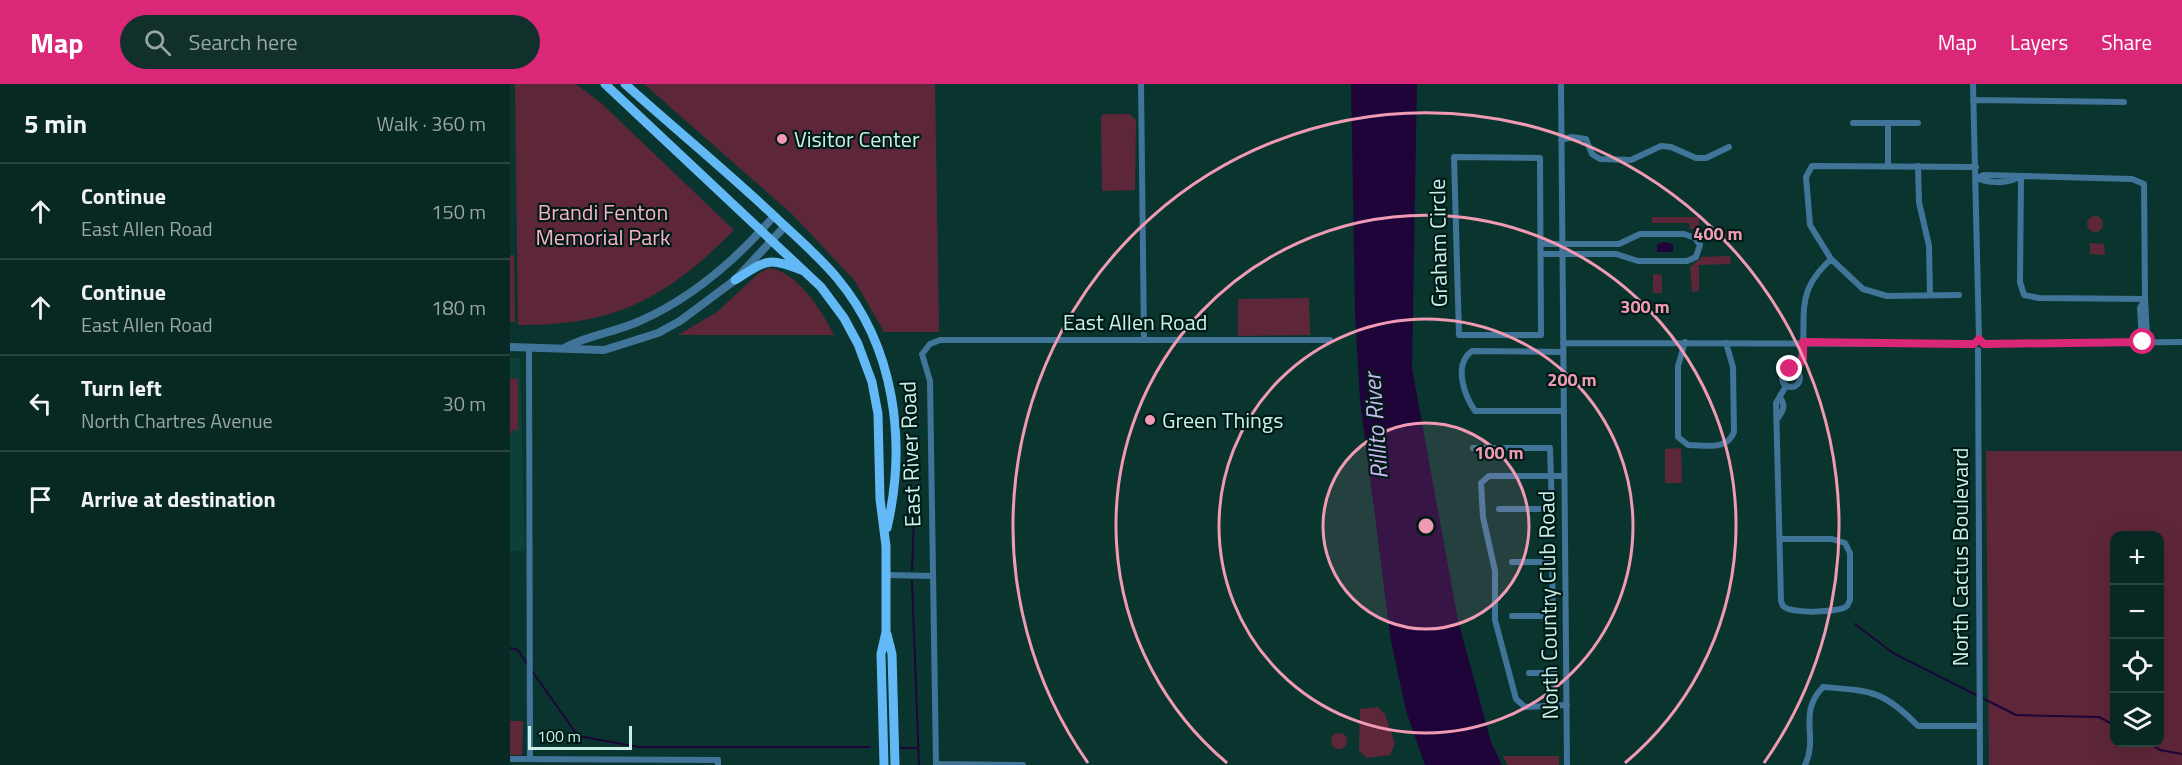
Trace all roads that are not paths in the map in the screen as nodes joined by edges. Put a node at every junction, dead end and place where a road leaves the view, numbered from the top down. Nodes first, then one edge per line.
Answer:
1 (605, 84) edge
2 (625, 84) edge
3 (1141, 84) edge
4 (1561, 84) edge
5 (1973, 84) edge
6 (1973, 100) junction
7 (2124, 102) dead end
8 (1852, 123) dead end
9 (1888, 123) junction
10 (1918, 123) dead end
11 (1561, 140) junction
12 (1729, 147) dead end
13 (1888, 165) junction
14 (1918, 166) junction
15 (1976, 167) junction
16 (1976, 178) junction
17 (2019, 178) junction
18 (774, 216) junction
19 (784, 226) junction
20 (762, 230) junction
21 (772, 240) junction
22 (1542, 244) junction
23 (1562, 244) junction
24 (1542, 254) junction
25 (1562, 254) junction
26 (1831, 259) junction
27 (807, 272) junction
28 (735, 280) junction
29 (1930, 295) junction
30 (1959, 295) dead end
31 (2145, 299) junction
32 (1144, 339) junction
33 (940, 340) joint
34 (1330, 340) dead end
35 (1685, 342) junction
36 (1726, 342) junction
37 (1803, 342) junction
38 (2142, 342) junction
39 (2182, 342) edge
40 (1563, 343) junction
41 (1979, 344) junction
42 (510, 347) edge
43 (565, 347) junction
44 (529, 348) junction
45 (1563, 352) junction
46 (1796, 370) junction
47 (1786, 386) junction
48 (1564, 411) junction
49 (1473, 448) dead end
50 (1551, 476) junction
51 (1564, 476) junction
52 (1499, 509) dead end
53 (886, 534) junction
54 (1780, 539) junction
55 (1512, 562) dead end
56 (886, 575) junction
57 (933, 576) junction
58 (1553, 591) junction
59 (1566, 592) junction
60 (1512, 616) dead end
61 (886, 632) junction
62 (1529, 673) dead end
63 (1567, 705) junction
64 (1555, 706) junction
65 (1978, 726) junction
66 (510, 759) edge
67 (530, 759) junction
68 (718, 762) edge
69 (936, 764) edge
70 (884, 765) edge
71 (895, 765) edge
72 (1023, 765) edge
73 (1567, 765) edge
74 (1805, 765) edge
75 (1980, 765) edge

1 - 20 main road, East River Road
2 - 18 main road, East River Road
3 - 32 street
4 - 11 street, North Country Club Road
5 - 6 street, North Cactus Boulevard
6 - 7 street
6 - 15 street, North Cactus Boulevard
8 - 9 street
9 - 10 street
9 - 13 street
11 - 12 street
11 - 23 street, North Country Club Road
13 - 14 street
13 - 26 street
14 - 15 street
14 - 29 street
15 - 16 street, North Cactus Boulevard
16 - 17 street
16 - 41 street, North Cactus Boulevard
17 - 31 street
17 - 31 street
18 - 19 main road, East River Road
18 - 20 street
19 - 21 street
19 - 53 main road, East River Road
20 - 21 main road, East River Road
20 - 43 street
21 - 27 main road, East River Road
21 - 28 street
22 - 23 street
22 - 24 street, Graham Circle
22 - 24 street, Graham Circle
23 - 25 street, North Country Club Road
23 - 25 street
24 - 25 street
25 - 40 street, North Country Club Road
26 - 29 street
26 - 37 street
27 - 28 main road
27 - 53 main road, East River Road
28 - 43 street
29 - 30 street
31 - 38 street
32 - 33 street, East Allen Road
32 - 34 street, East Allen Road
33 - 57 street, East River Road
35 - 36 street
35 - 36 street
35 - 40 street
36 - 37 street
37 - 41 street
37 - 46 street
38 - 39 street
38 - 41 street
40 - 45 street, North Country Club Road
41 - 65 street, North Cactus Boulevard
42 - 44 street
43 - 44 street
44 - 67 street
45 - 48 street, North Country Club Road
45 - 48 street
46 - 47 street
46 - 47 street
47 - 54 street
48 - 51 street, North Country Club Road
49 - 50 street
50 - 51 street
50 - 52 street
50 - 64 street
51 - 59 street, North Country Club Road
53 - 56 main road, East River Road
54 - 54 street
55 - 58 street
56 - 57 street
56 - 61 main road, East River Road
57 - 69 street, East River Road
58 - 59 street
58 - 60 street
59 - 63 street, North Country Club Road
61 - 70 main road, East River Road
61 - 71 main road, East River Road
62 - 64 street
63 - 64 street
63 - 73 street, North Country Club Road
65 - 74 street
65 - 75 street, North Cactus Boulevard
66 - 67 street
67 - 68 street
69 - 72 street

